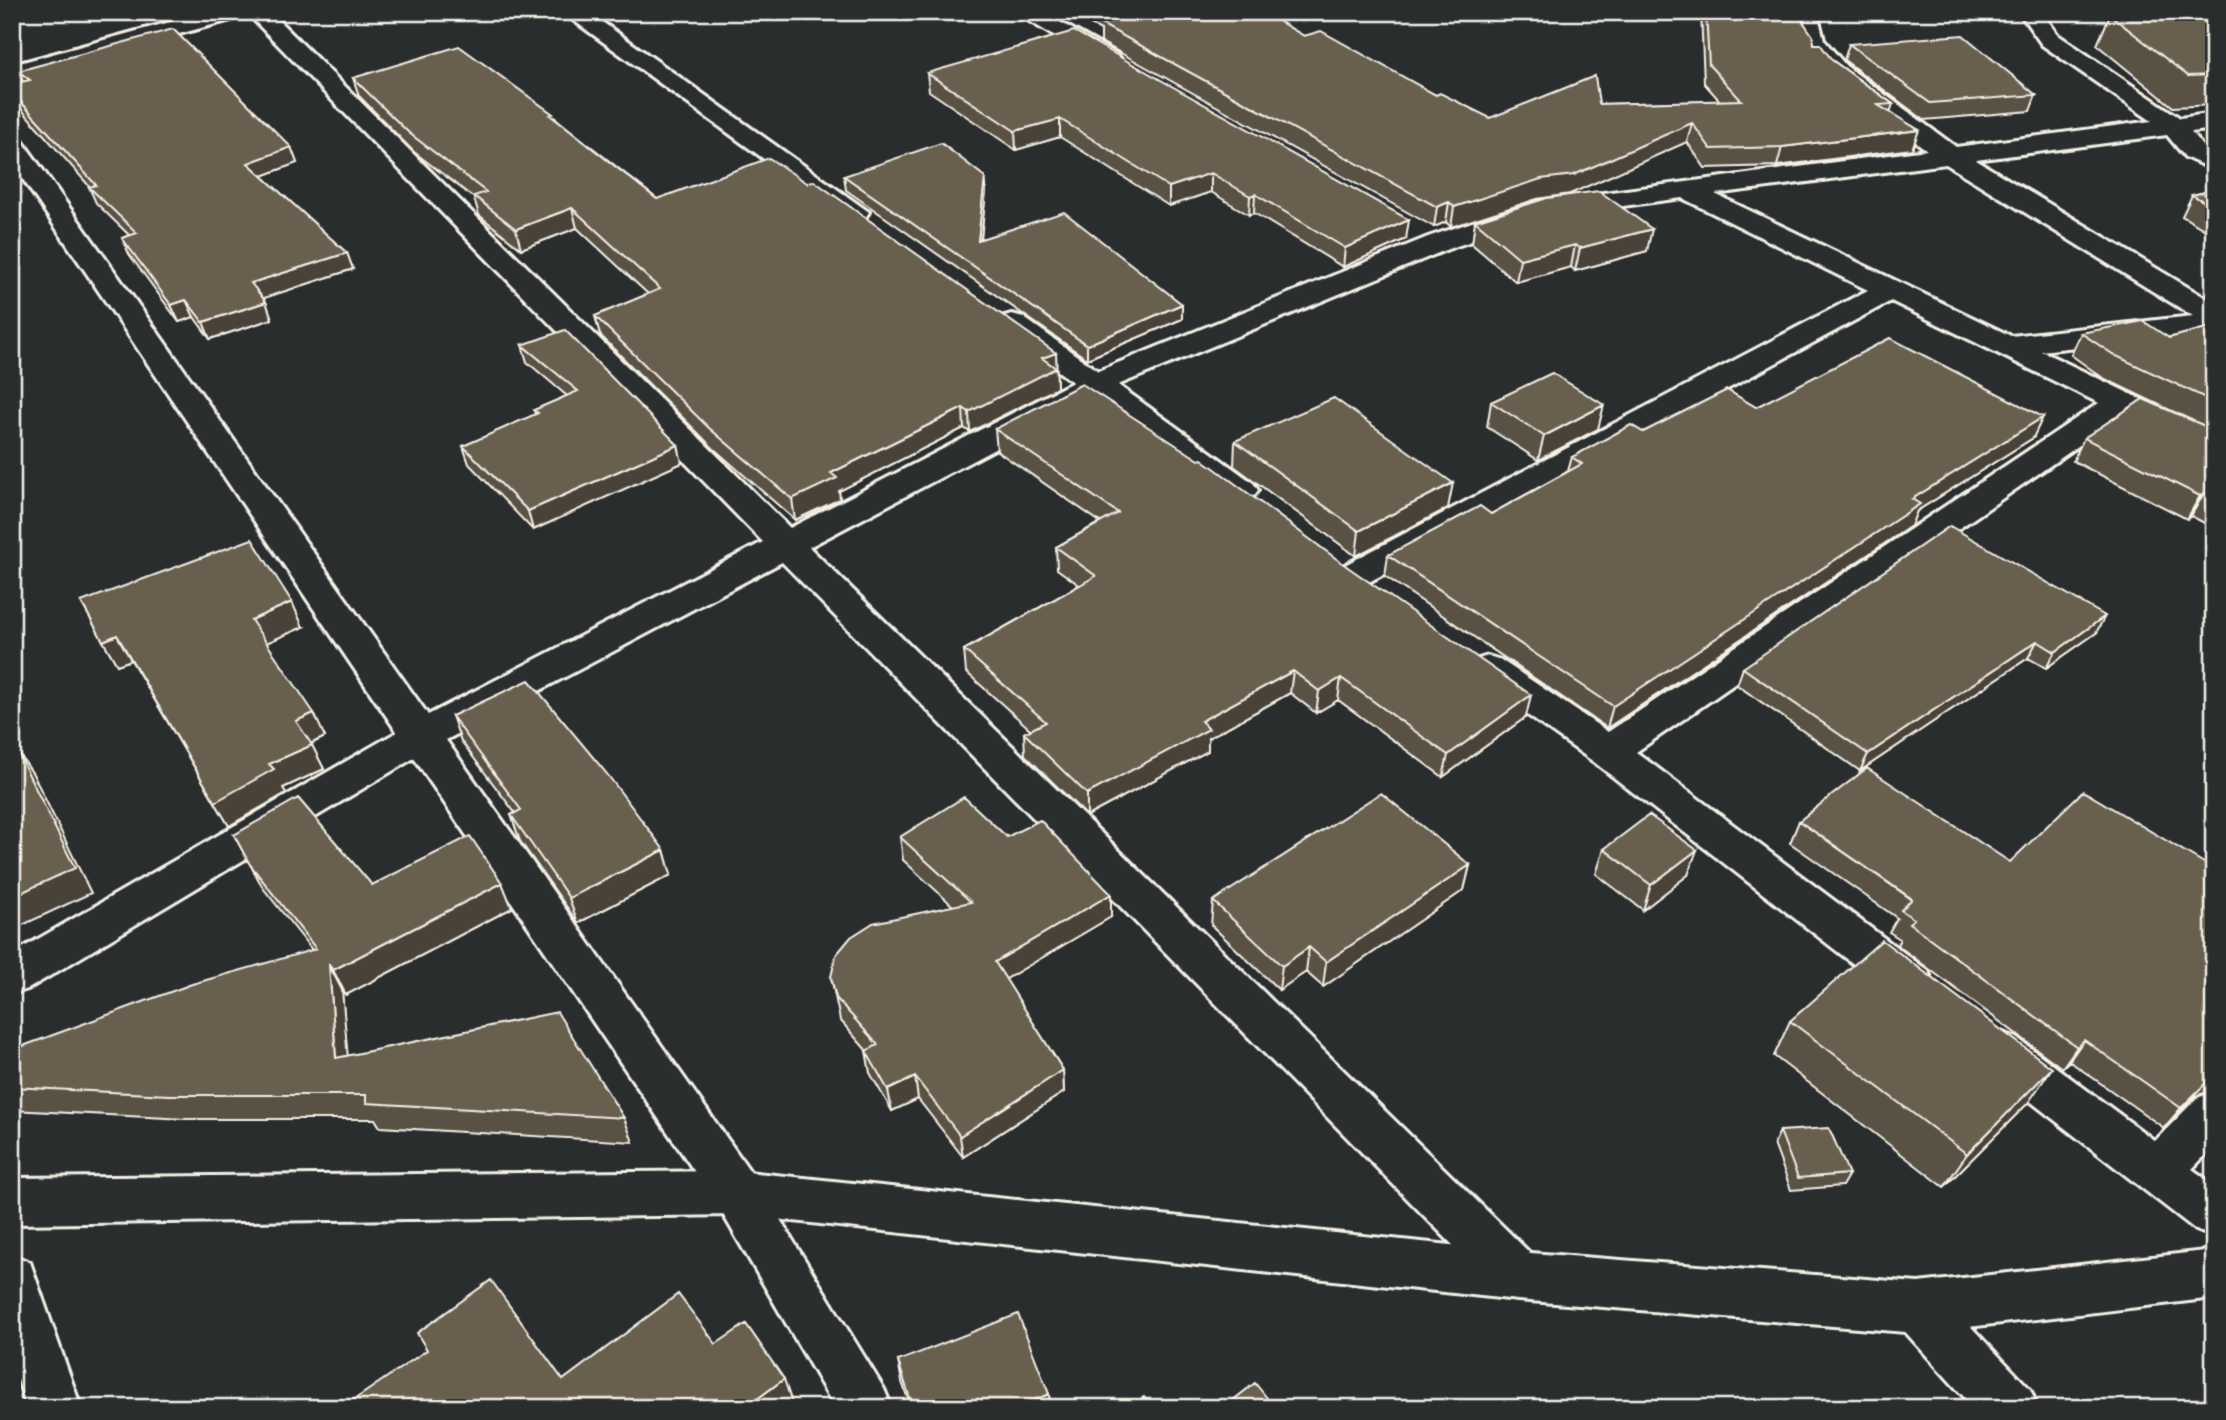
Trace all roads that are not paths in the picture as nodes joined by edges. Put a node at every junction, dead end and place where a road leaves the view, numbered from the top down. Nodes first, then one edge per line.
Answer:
1 (234, 12) edge
2 (257, 12) edge
3 (573, 12) edge
4 (1025, 12) edge
5 (1806, 12) edge
6 (2030, 12) edge
7 (12, 72) edge
8 (1134, 73) edge
9 (2214, 121) edge
10 (2172, 124) junction
11 (12, 144) edge
12 (1950, 155) junction
13 (2214, 162) edge
14 (1686, 190) junction
15 (880, 230) edge
16 (1890, 290) junction
17 (982, 302) edge
18 (2214, 316) edge
19 (2214, 322) edge
20 (2007, 346) junction
21 (1096, 383) junction
22 (2122, 402) junction
23 (2214, 447) edge
24 (1264, 508) edge
25 (788, 546) junction
26 (1387, 598) edge
27 (1464, 652) edge
28 (422, 735) junction
29 (1608, 752) junction
30 (12, 976) edge
31 (1938, 1004) edge
32 (1971, 1029) edge
33 (2214, 1113) edge
34 (2158, 1171) junction
35 (737, 1193) junction
36 (12, 1201) edge
37 (2214, 1214) edge
38 (2214, 1273) edge
39 (1518, 1276) junction
40 (12, 1279) edge
41 (1918, 1308) junction
42 (54, 1408) edge
43 (865, 1408) edge
44 (2011, 1408) edge

1 - 7 street
2 - 25 street
3 - 15 street
4 - 8 street
5 - 12 street
6 - 10 street
9 - 10 street
10 - 12 street
10 - 13 street
11 - 28 street
12 - 14 street
12 - 18 street
14 - 16 street
14 - 21 street
16 - 20 street
16 - 26 street
17 - 21 street
19 - 20 street
20 - 22 street
21 - 24 street
21 - 25 street
22 - 23 street
22 - 29 street
25 - 28 street
25 - 39 street
27 - 29 street
28 - 30 street
28 - 35 street
29 - 31 street
32 - 34 street
33 - 34 street
34 - 37 street
35 - 36 street
35 - 39 street
35 - 43 street
38 - 41 street
39 - 41 street
40 - 42 street
41 - 44 street

